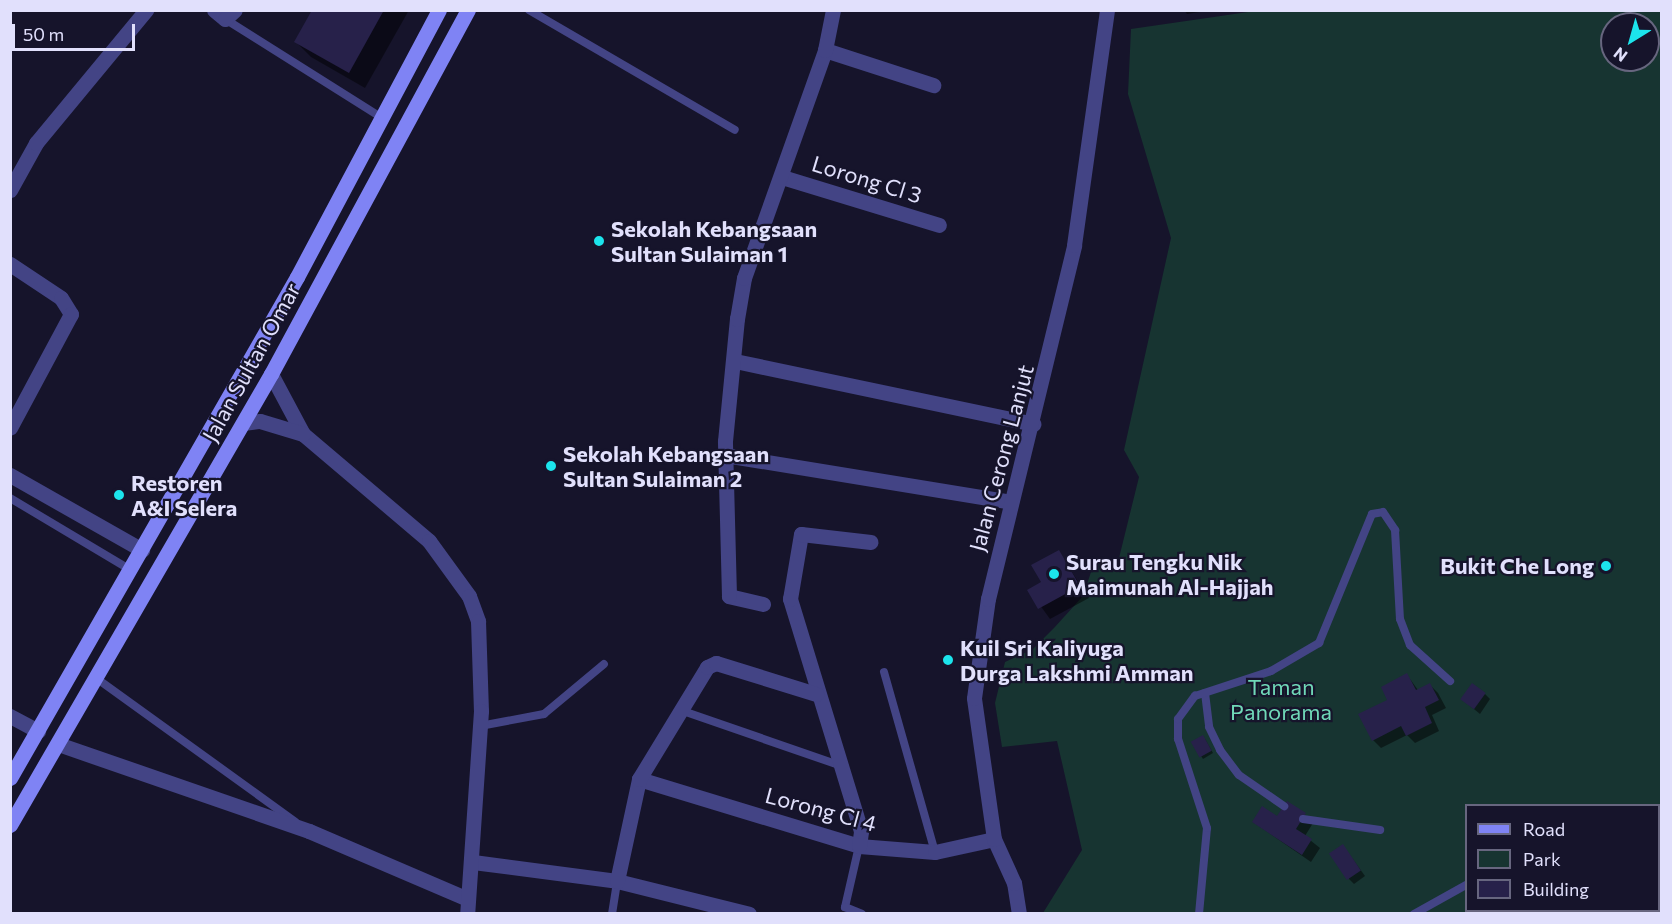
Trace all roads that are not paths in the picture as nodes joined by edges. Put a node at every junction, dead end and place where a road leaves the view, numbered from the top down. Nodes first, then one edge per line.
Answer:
1 (146, 10) edge
2 (439, 10) edge
3 (468, 10) edge
4 (529, 10) edge
5 (833, 10) edge
6 (1107, 10) edge
7 (225, 13) edge
8 (825, 50) junction
9 (933, 85) dead end
10 (382, 117) junction
11 (735, 130) dead end
12 (782, 177) junction
13 (10, 190) edge
14 (939, 225) dead end
15 (10, 264) edge
16 (735, 361) junction
17 (271, 374) junction
18 (243, 423) junction
19 (1033, 424) junction
20 (10, 428) edge
21 (303, 434) junction
22 (725, 455) junction
23 (10, 475) edge
24 (10, 498) edge
25 (1011, 502) junction
26 (871, 542) dead end
27 (142, 550) junction
28 (130, 570) junction
29 (763, 604) dead end
30 (604, 664) dead end
31 (884, 672) dead end
32 (96, 678) junction
33 (1450, 681) dead end
34 (1205, 693) junction
35 (816, 694) junction
36 (680, 710) junction
37 (10, 716) edge
38 (480, 726) junction
39 (38, 731) junction
40 (58, 744) junction
41 (839, 765) junction
42 (10, 778) edge
43 (639, 779) junction
44 (1284, 806) dead end
45 (1303, 819) dead end
46 (10, 825) edge
47 (1380, 830) dead end
48 (309, 831) junction
49 (994, 839) junction
50 (858, 846) junction
51 (935, 852) junction
52 (473, 862) junction
53 (617, 881) junction
54 (1465, 886) edge
55 (468, 906) edge
56 (612, 914) edge
57 (749, 914) edge
58 (862, 914) edge
59 (1019, 914) edge
60 (1198, 914) edge
61 (1414, 914) edge

1 - 13 street
2 - 10 main road
3 - 17 main road, Jalan Sultan Omar
4 - 11 lane
5 - 8 street
6 - 19 street, Jalan Cerong Lanjut
7 - 10 lane
8 - 9 street
8 - 12 street
10 - 27 main road
12 - 14 street, Lorong Cl 3
12 - 16 street
15 - 20 street
16 - 19 street
16 - 22 street
17 - 18 main road, Jalan Sultan Omar
17 - 21 street
18 - 21 street
18 - 32 main road, Jalan Sultan Omar
19 - 25 street, Jalan Cerong Lanjut
21 - 38 street
22 - 25 street
22 - 29 street
23 - 27 street
24 - 28 lane
25 - 49 street, Jalan Cerong Lanjut
26 - 35 street
27 - 28 main road
28 - 39 main road
30 - 38 lane
31 - 51 lane
32 - 40 main road, Jalan Sultan Omar
32 - 48 lane
33 - 34 lane
34 - 44 lane
34 - 60 lane
35 - 36 street
35 - 41 street
36 - 41 lane
36 - 43 street
37 - 39 street
38 - 52 street
39 - 42 main road
40 - 46 main road, Jalan Sultan Omar
40 - 48 street
41 - 50 street
43 - 50 street, Lorong Cl 4
43 - 53 street
45 - 47 lane
48 - 55 street
49 - 51 street, Lorong Cl 4
49 - 59 street, Jalan Cerong Lanjut
50 - 51 street, Lorong Cl 4
50 - 58 lane
52 - 53 street
52 - 55 street
53 - 56 lane
53 - 57 street
54 - 61 lane

